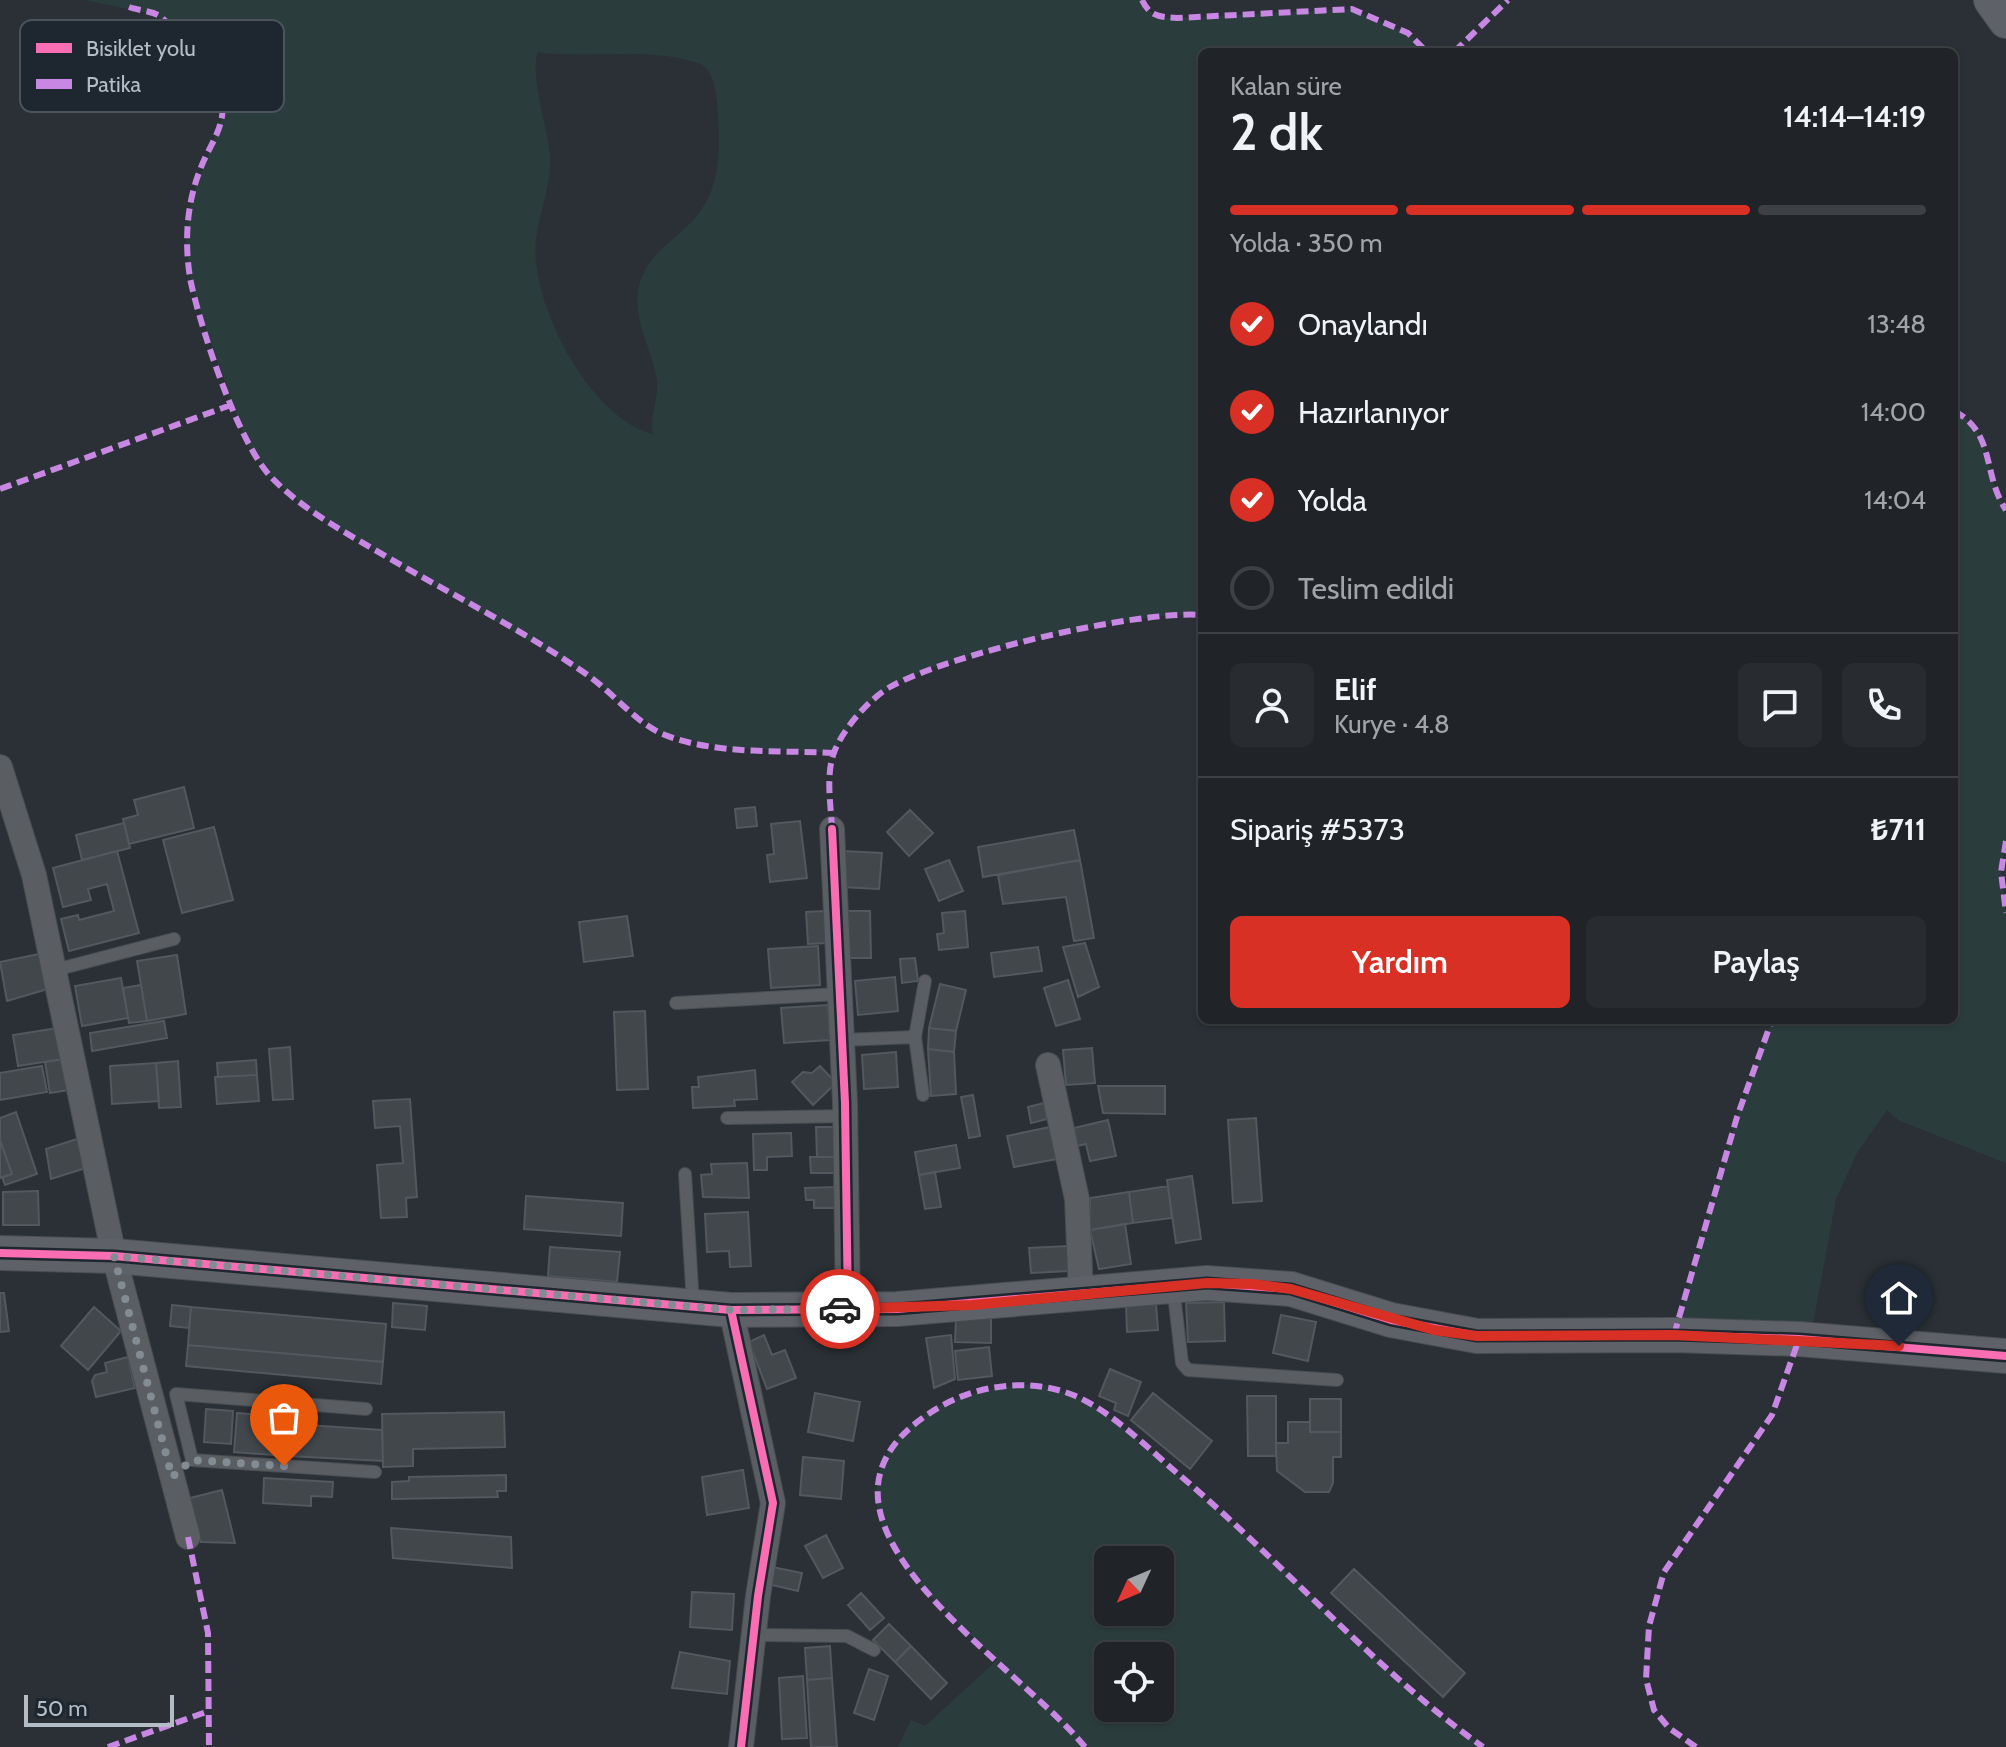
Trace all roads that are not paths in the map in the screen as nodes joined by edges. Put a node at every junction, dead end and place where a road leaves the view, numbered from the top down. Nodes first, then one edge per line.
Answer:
1 (1991, 0) edge
2 (2006, 21) edge
3 (0, 767) edge
4 (832, 829) dead end
5 (174, 939) dead end
6 (55, 970) junction
7 (925, 981) dead end
8 (839, 994) junction
9 (676, 1003) dead end
10 (915, 1037) junction
11 (842, 1040) junction
12 (1048, 1065) dead end
13 (923, 1095) dead end
14 (846, 1116) junction
15 (727, 1118) dead end
16 (685, 1174) dead end
17 (0, 1253) edge
18 (114, 1256) junction
19 (1173, 1286) junction
20 (1081, 1294) junction
21 (694, 1307) junction
22 (848, 1309) junction
23 (731, 1310) junction
24 (2006, 1356) edge
25 (1337, 1380) dead end
26 (366, 1409) dead end
27 (192, 1460) junction
28 (375, 1472) dead end
29 (172, 1477) junction
30 (188, 1537) dead end
31 (753, 1635) junction
32 (874, 1650) dead end
33 (741, 1747) edge

1 - 2 street
3 - 6 street
4 - 8 street
5 - 6 lane
6 - 18 street
7 - 10 lane
8 - 9 lane
8 - 11 street
10 - 11 lane
10 - 13 lane
11 - 14 street
12 - 20 street
14 - 15 lane
14 - 22 street
16 - 21 lane
17 - 18 street
18 - 21 street
18 - 29 street
19 - 20 street
19 - 24 street
19 - 25 lane
20 - 22 street
21 - 23 street
22 - 23 street
23 - 31 street
26 - 27 lane
27 - 28 lane
27 - 29 lane
29 - 30 street
31 - 32 lane
31 - 33 street

